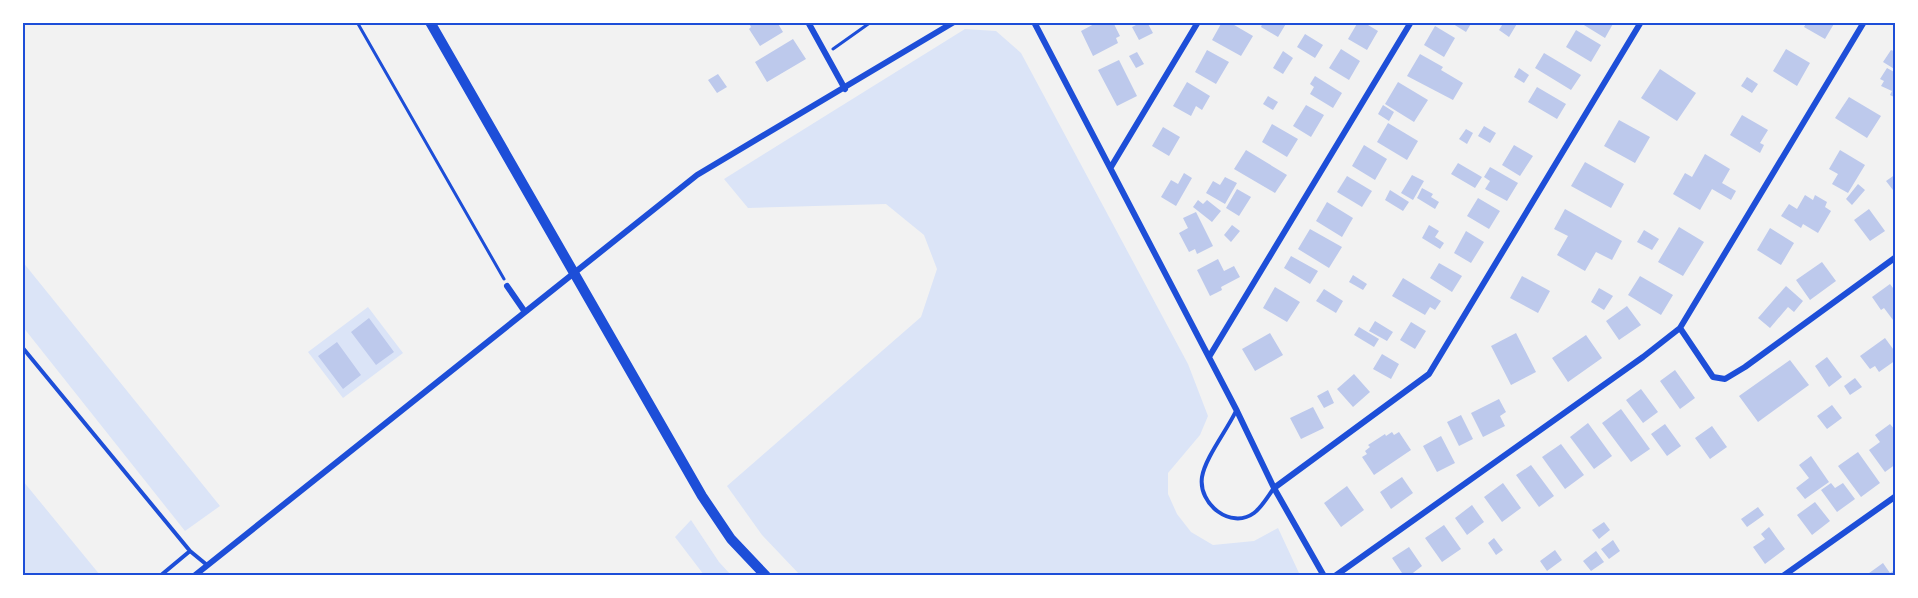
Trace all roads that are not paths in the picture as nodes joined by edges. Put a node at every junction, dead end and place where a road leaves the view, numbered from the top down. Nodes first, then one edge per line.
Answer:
1 (430, 22) edge
2 (808, 22) edge
3 (954, 22) edge
4 (1034, 22) edge
5 (1197, 22) edge
6 (1411, 22) edge
7 (1641, 22) edge
8 (1864, 22) edge
9 (845, 89) junction
10 (1110, 167) junction
11 (1896, 257) edge
12 (574, 273) junction
13 (507, 286) road end
14 (525, 312) junction
15 (1680, 328) junction
16 (22, 347) edge
17 (1209, 357) junction
18 (1237, 411) junction
19 (1274, 488) junction
20 (1896, 496) edge
21 (190, 551) junction
22 (207, 565) junction
23 (160, 576) edge
24 (194, 576) edge
25 (766, 576) edge
26 (1324, 576) edge
27 (1335, 576) edge
28 (1783, 576) edge

1 - 12 main road
2 - 9 street
3 - 9 street
4 - 10 street
5 - 10 street
6 - 17 street
7 - 19 street
8 - 15 street
9 - 12 street
10 - 17 street
11 - 15 street
12 - 14 street
12 - 25 main road
13 - 14 street
14 - 22 street
15 - 27 street
16 - 21 lane
17 - 18 street
18 - 19 street
18 - 19 lane
19 - 26 street
20 - 28 street
21 - 22 lane
21 - 23 lane
22 - 24 street

